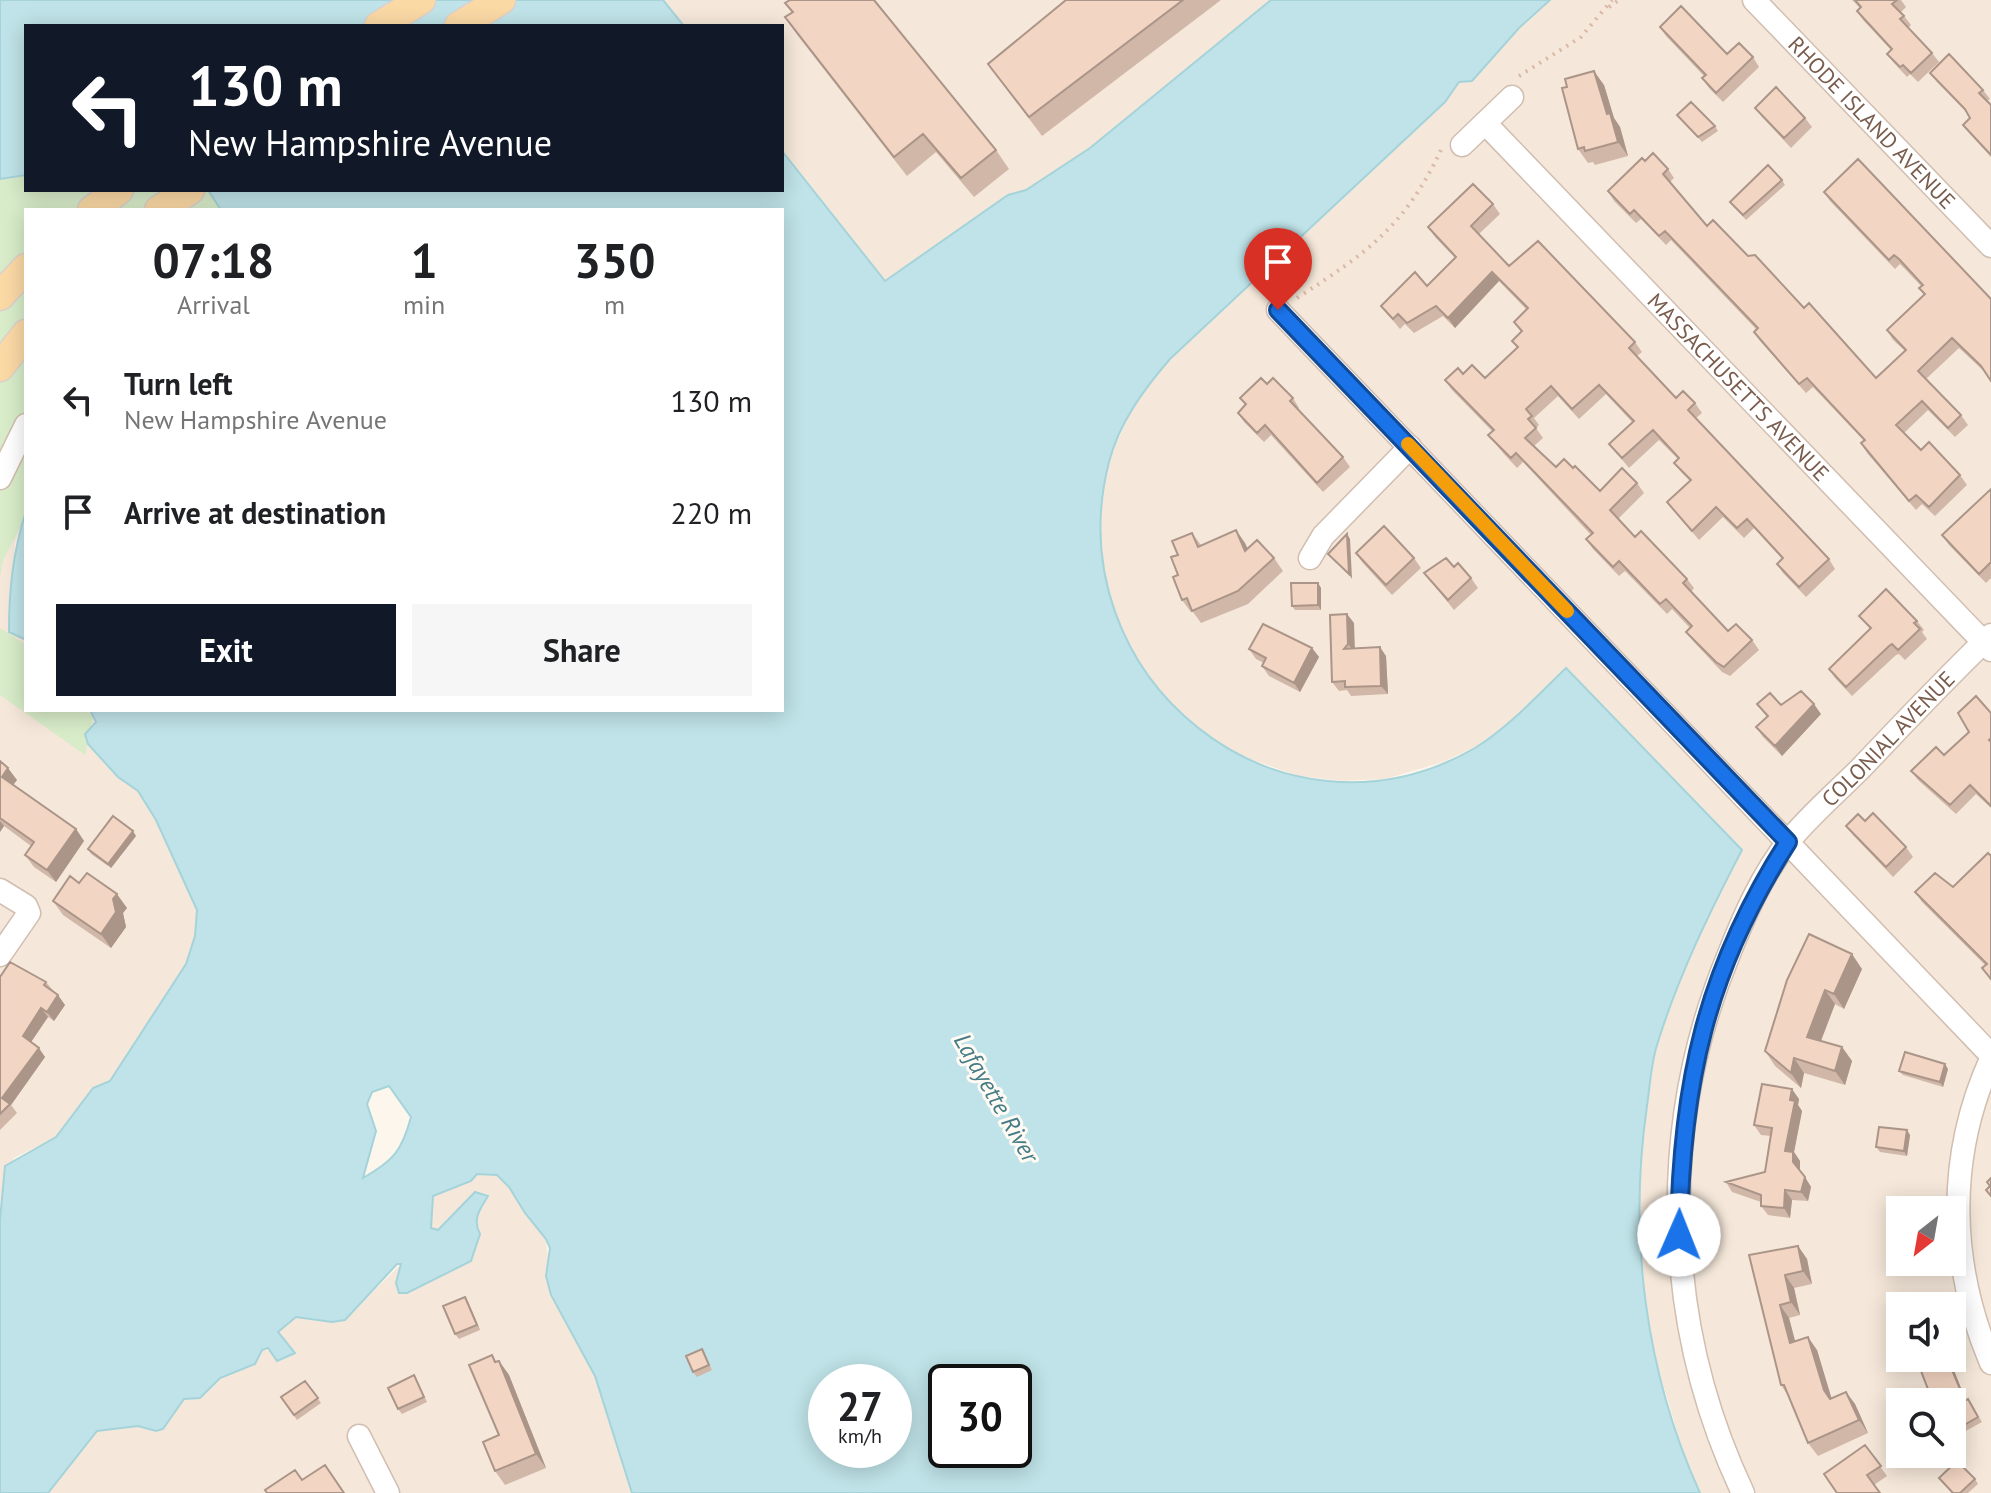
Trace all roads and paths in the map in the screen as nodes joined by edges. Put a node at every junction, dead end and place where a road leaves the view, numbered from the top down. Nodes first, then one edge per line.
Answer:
1 (421, 0) edge
2 (501, 0) edge
3 (1619, 0) edge
4 (1754, 0) edge
5 (1607, 8) dead end
6 (382, 24) edge
7 (462, 24) edge
8 (1512, 97) dead end
9 (1485, 123) junction
10 (1462, 145) dead end
11 (116, 192) edge
12 (187, 192) edge
13 (95, 208) edge
14 (162, 208) edge
15 (1991, 246) edge
16 (24, 270) edge
17 (0, 296) edge
18 (1278, 310) dead end
19 (24, 337) edge
20 (0, 367) edge
21 (24, 429) edge
22 (1410, 447) junction
23 (0, 478) edge
24 (1310, 558) dead end
25 (1989, 642) edge
26 (1788, 842) junction
27 (0, 890) edge
28 (0, 955) edge
29 (1991, 1057) edge
30 (1991, 1363) edge
31 (359, 1436) dead end
32 (388, 1493) edge
33 (1743, 1493) edge

1 - 6 main road
2 - 7 main road
3 - 5 path
4 - 15 street, RHODE ISLAND AVENUE
8 - 9 street
9 - 10 street
9 - 25 street, MASSACHUSETTS AVENUE
11 - 13 main road
12 - 14 main road
16 - 17 main road
18 - 22 street
19 - 20 main road
21 - 23 street
22 - 24 street
22 - 26 street
25 - 26 street, COLONIAL AVENUE
26 - 29 street
26 - 33 street, COLONIAL AVENUE
27 - 28 street
29 - 30 street
31 - 32 street

